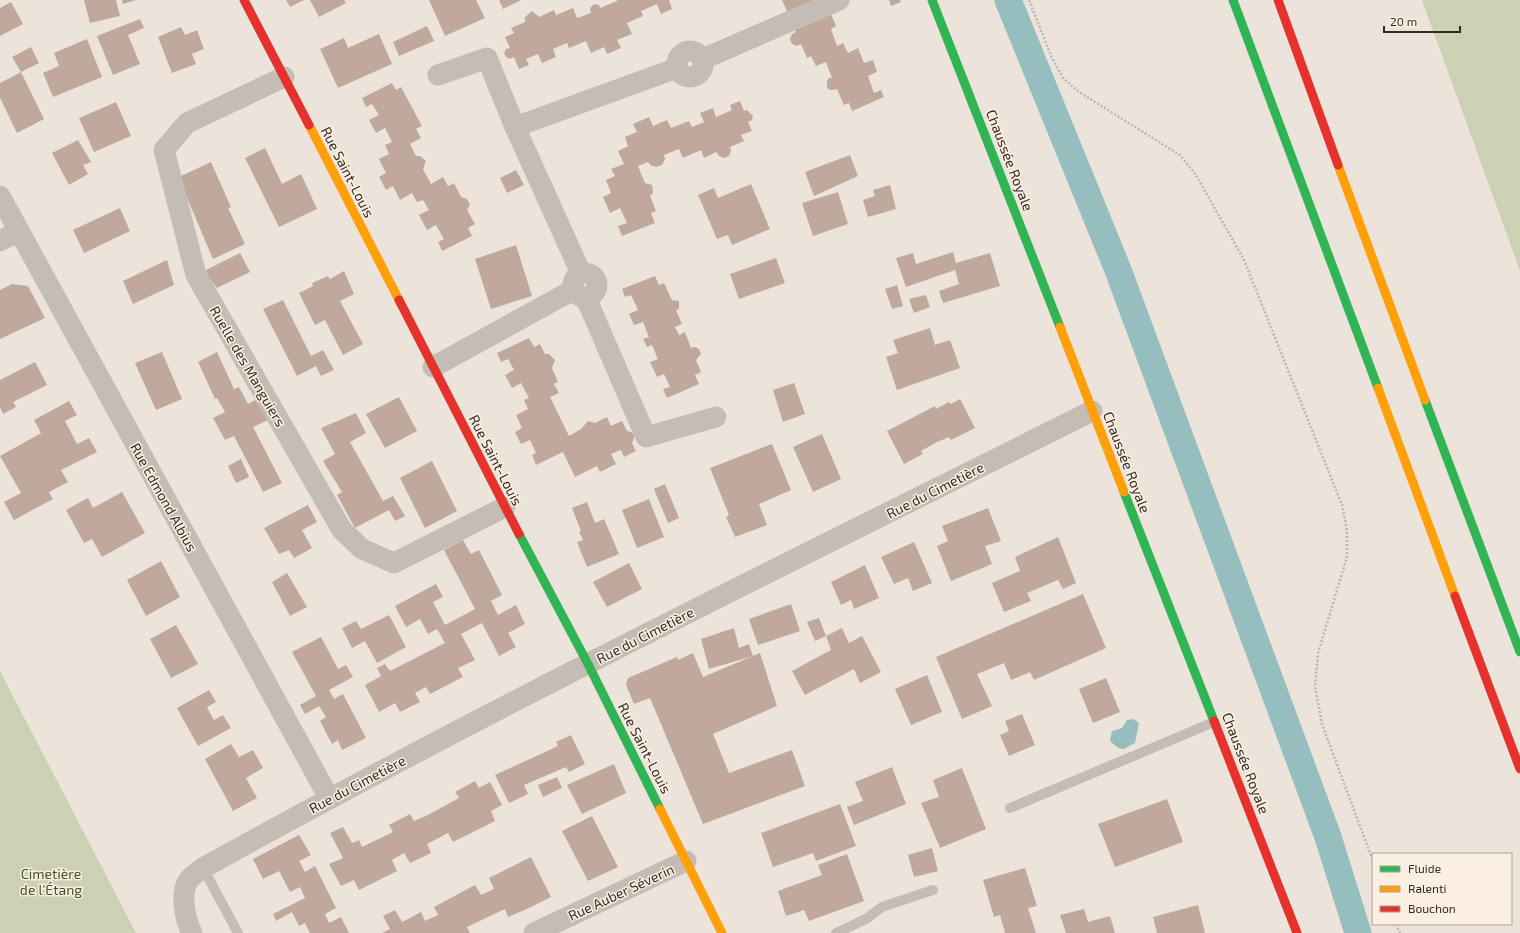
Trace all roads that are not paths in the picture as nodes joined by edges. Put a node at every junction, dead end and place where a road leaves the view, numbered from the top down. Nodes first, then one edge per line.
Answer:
1 (244, 0) edge
2 (839, 0) edge
3 (932, 0) edge
4 (1233, 0) edge
5 (1278, 0) edge
6 (438, 75) dead end
7 (284, 77) junction
8 (515, 127) junction
9 (0, 196) edge
10 (19, 231) junction
11 (0, 241) edge
12 (580, 287) junction
13 (433, 367) junction
14 (1092, 411) junction
15 (716, 417) dead end
16 (505, 507) junction
17 (1520, 652) edge
18 (588, 664) junction
19 (1214, 722) junction
20 (1520, 769) edge
21 (329, 798) junction
22 (1010, 808) dead end
23 (686, 861) junction
24 (203, 868) junction
25 (934, 890) dead end
26 (192, 933) edge
27 (238, 933) edge
28 (534, 933) edge
29 (722, 933) edge
30 (836, 933) edge
31 (1297, 933) edge

1 - 7 main road, Rue Saint-Louis
2 - 8 street
3 - 14 main road, Chaussée Royale
4 - 20 main road
5 - 17 main road
6 - 8 street
7 - 13 main road, Rue Saint-Louis
7 - 16 street, Ruelle des Manguiers
8 - 12 street
9 - 10 street, Rue Edmond Albius
10 - 11 street
10 - 21 street, Rue Edmond Albius
12 - 13 street
12 - 15 street
13 - 16 main road, Rue Saint-Louis
14 - 18 street, Rue du Cimetière
14 - 19 main road, Chaussée Royale
16 - 18 main road, Rue Saint-Louis
18 - 21 street, Rue du Cimetière
18 - 23 main road, Rue Saint-Louis
19 - 22 lane
19 - 31 main road, Chaussée Royale
21 - 24 street, Rue du Cimetière
23 - 28 street, Rue Auber Séverin
23 - 29 main road, Rue Saint-Louis
24 - 26 street
24 - 27 lane
25 - 30 lane

